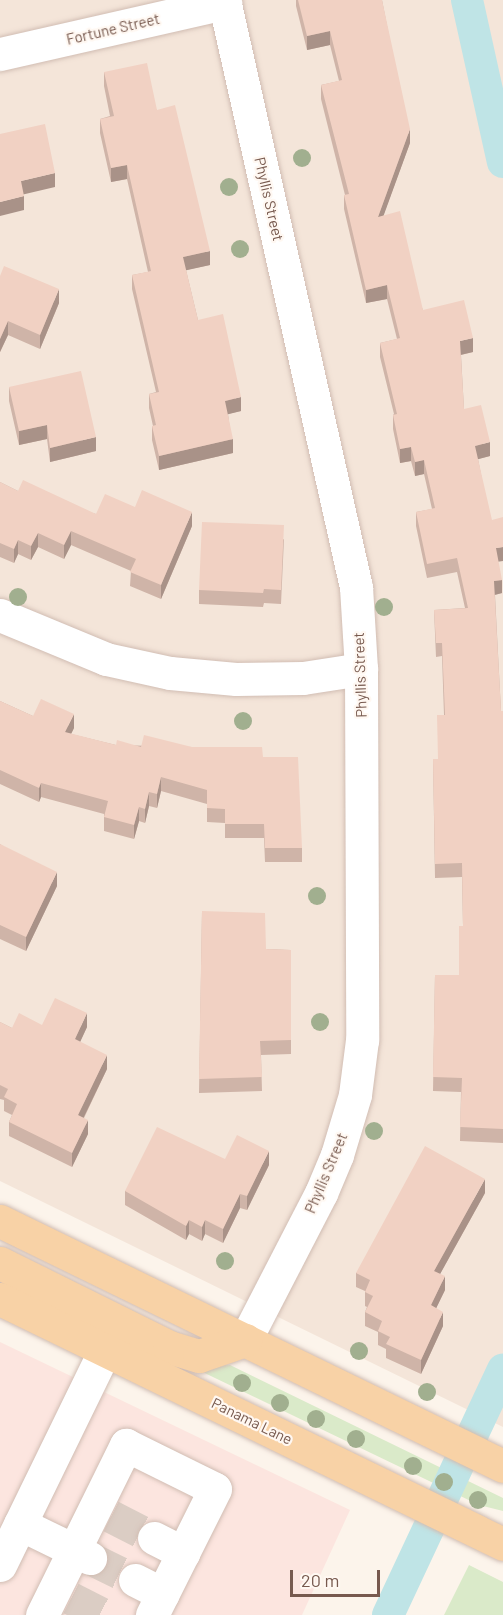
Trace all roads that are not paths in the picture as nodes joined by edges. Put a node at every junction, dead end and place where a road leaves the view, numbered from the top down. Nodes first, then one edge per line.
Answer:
1 (225, 2) edge
2 (0, 54) edge
3 (0, 615) edge
4 (361, 669) junction
5 (0, 1221) edge
6 (0, 1263) edge
7 (0, 1299) edge
8 (245, 1340) junction
9 (105, 1350) junction
10 (503, 1466) edge
11 (20, 1524) junction
12 (154, 1538) tunnel mouth
13 (494, 1538) edge
14 (82, 1553) junction
15 (183, 1553) junction
16 (0, 1565) edge
17 (150, 1596) edge
18 (56, 1601) edge

1 - 2 street, Fortune Street
1 - 4 street, Phyllis Street
3 - 4 street
4 - 8 street, Phyllis Street
5 - 8 main road
6 - 8 main road
7 - 9 main road, Panama Lane
8 - 10 main road
9 - 11 street
9 - 13 main road, Panama Lane
11 - 14 street
11 - 16 street
12 - 15 street
14 - 15 street
14 - 18 street
15 - 17 street

